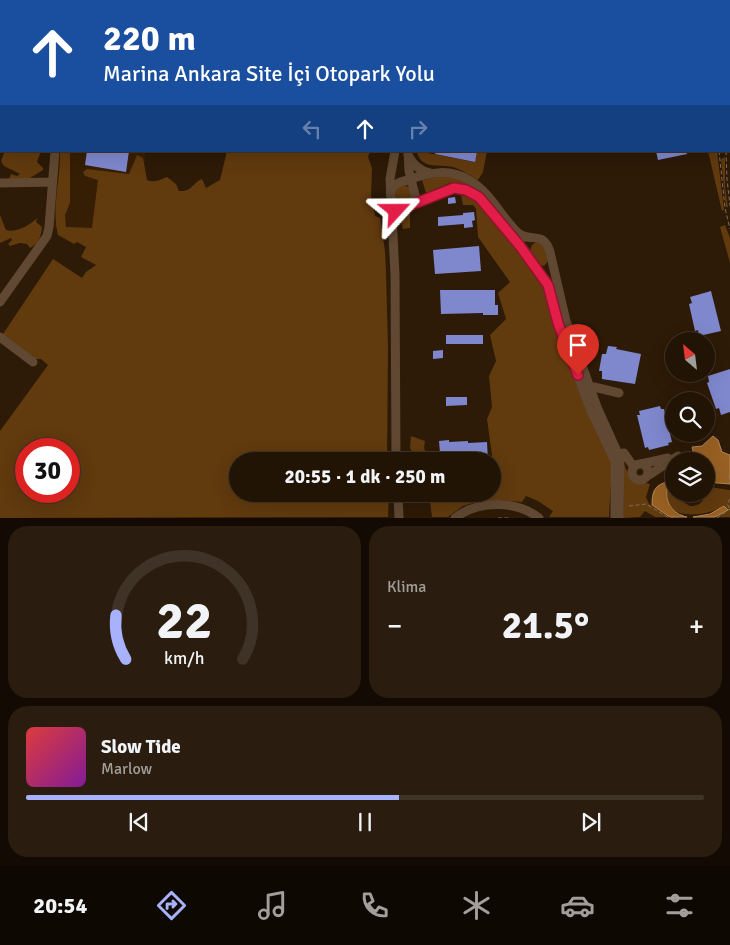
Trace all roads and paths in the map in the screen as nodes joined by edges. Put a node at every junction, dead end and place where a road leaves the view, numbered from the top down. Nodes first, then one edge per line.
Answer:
1 (54, 152) edge
2 (394, 152) edge
3 (408, 152) edge
4 (719, 152) edge
5 (726, 152) edge
6 (430, 173) junction
7 (411, 179) junction
8 (52, 182) junction
9 (0, 183) edge
10 (391, 196) junction
11 (407, 206) junction
12 (730, 206) edge
13 (392, 219) junction
14 (730, 229) edge
15 (535, 238) junction
16 (526, 254) junction
17 (552, 261) junction
18 (537, 268) junction
19 (0, 302) edge
20 (0, 337) edge
21 (33, 362) dead end
22 (587, 389) junction
23 (619, 393) dead end
24 (396, 452) edge
25 (616, 455) junction
26 (638, 465) junction
27 (715, 470) edge
28 (645, 477) junction
29 (730, 482) edge
30 (620, 496) junction
31 (730, 499) edge
32 (398, 502) edge
33 (730, 509) edge
34 (675, 513) dead end
35 (399, 518) edge
36 (455, 518) edge
37 (498, 518) edge
38 (510, 518) edge
39 (539, 518) edge
40 (615, 518) edge
41 (619, 518) edge
42 (670, 518) edge
43 (717, 518) edge

1 - 8 street
2 - 10 street
3 - 6 street
3 - 7 street
4 - 14 path
5 - 12 path
6 - 7 street
6 - 15 street
7 - 10 street
7 - 11 street
8 - 9 street
8 - 19 street
10 - 11 street
10 - 13 street
11 - 13 street
11 - 16 street
13 - 24 street
15 - 16 street
15 - 17 street
16 - 18 street
17 - 18 street
17 - 22 street
18 - 22 street
20 - 21 street
22 - 23 street
22 - 25 street
25 - 26 street
25 - 30 street
25 - 40 street
26 - 28 street
26 - 28 street
26 - 28 street
27 - 29 path
30 - 41 street
30 - 42 path
31 - 33 path
32 - 35 street
33 - 43 path
34 - 42 path
36 - 39 street
37 - 38 path

